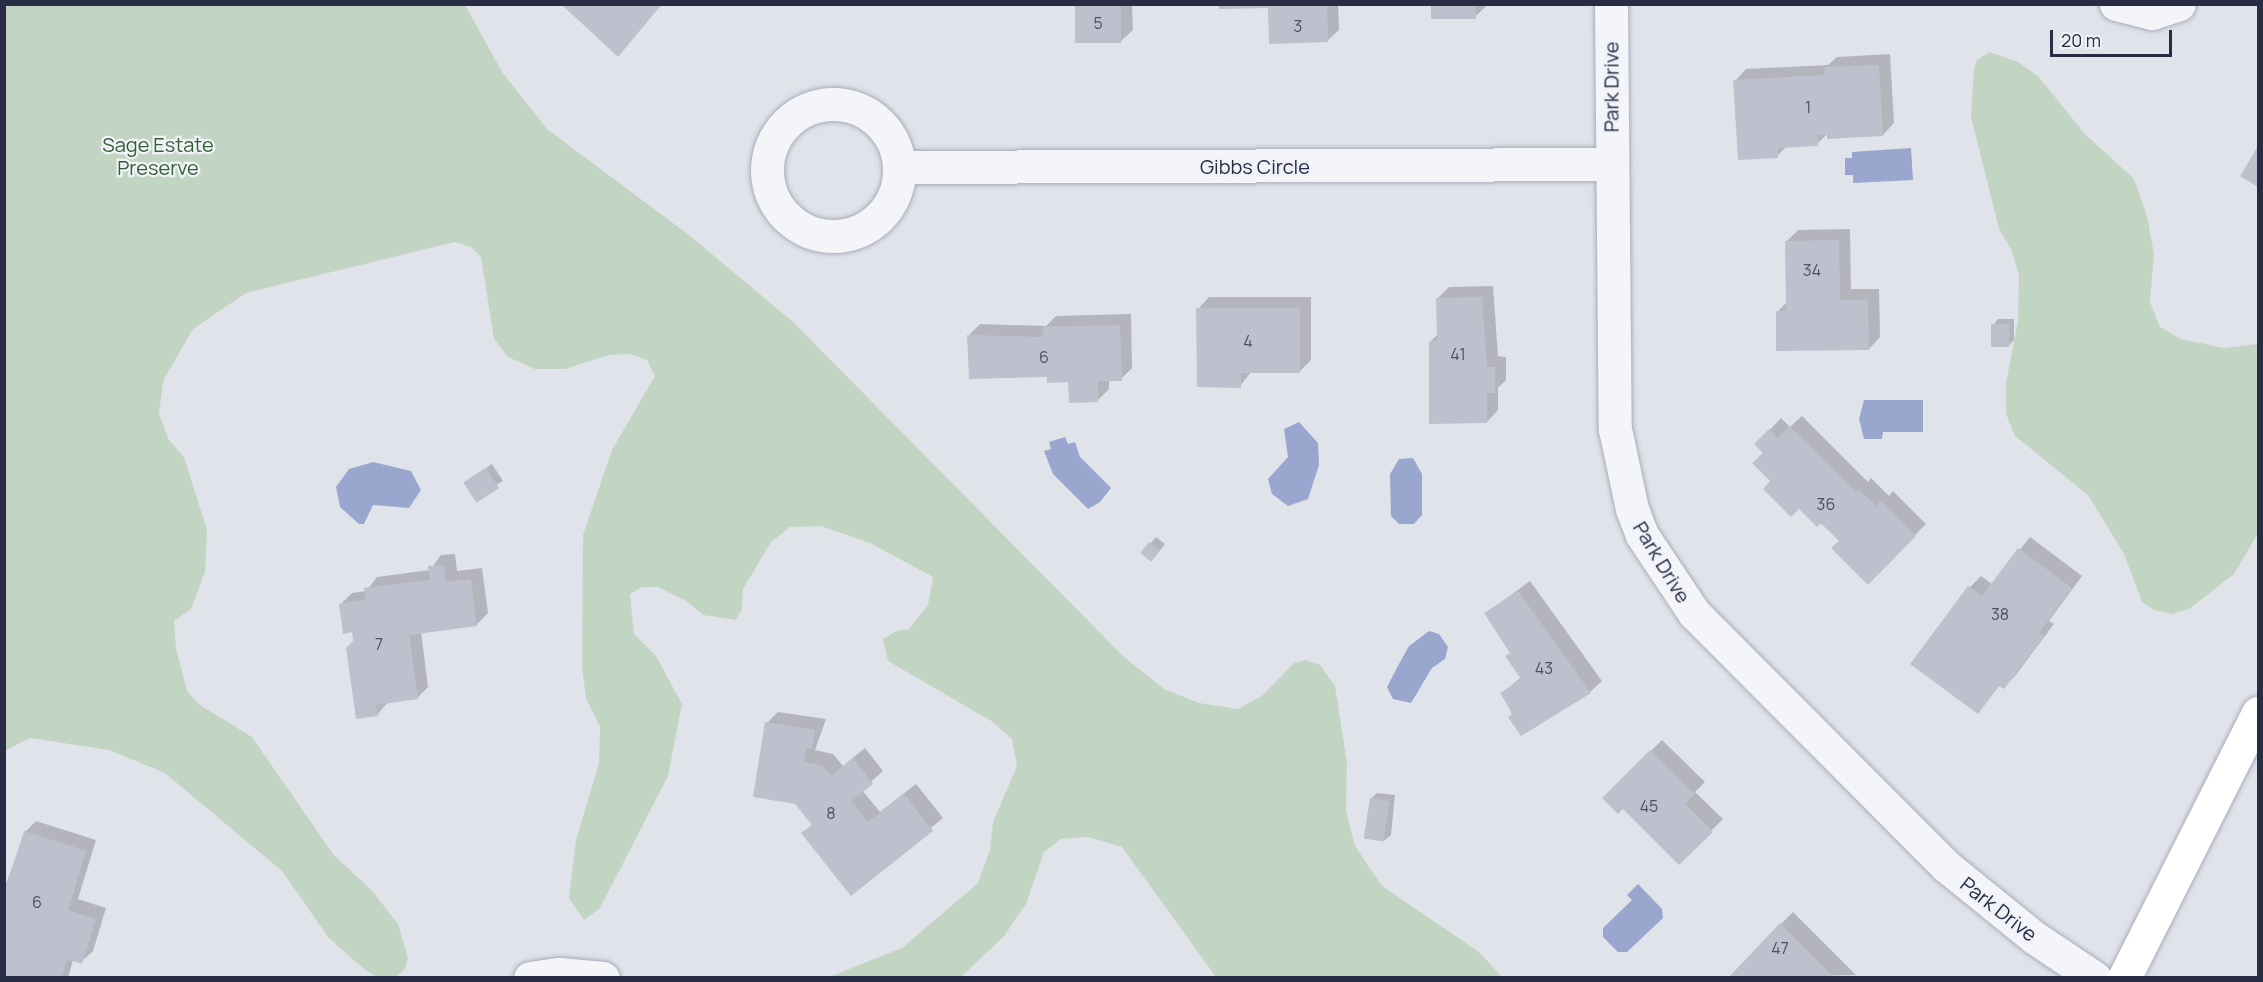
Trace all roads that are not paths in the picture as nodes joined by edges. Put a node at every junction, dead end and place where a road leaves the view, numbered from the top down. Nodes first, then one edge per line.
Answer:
1 (1611, 4) edge
2 (2116, 4) edge
3 (2179, 4) edge
4 (1611, 164) junction
5 (899, 167) junction
6 (2259, 713) edge
7 (530, 978) edge
8 (603, 978) edge
9 (2095, 978) edge
10 (2124, 978) edge

1 - 4 street, Park Drive
2 - 3 street
4 - 5 street, Gibbs Circle
4 - 9 street, Park Drive
5 - 5 street
6 - 10 main road
7 - 8 street

